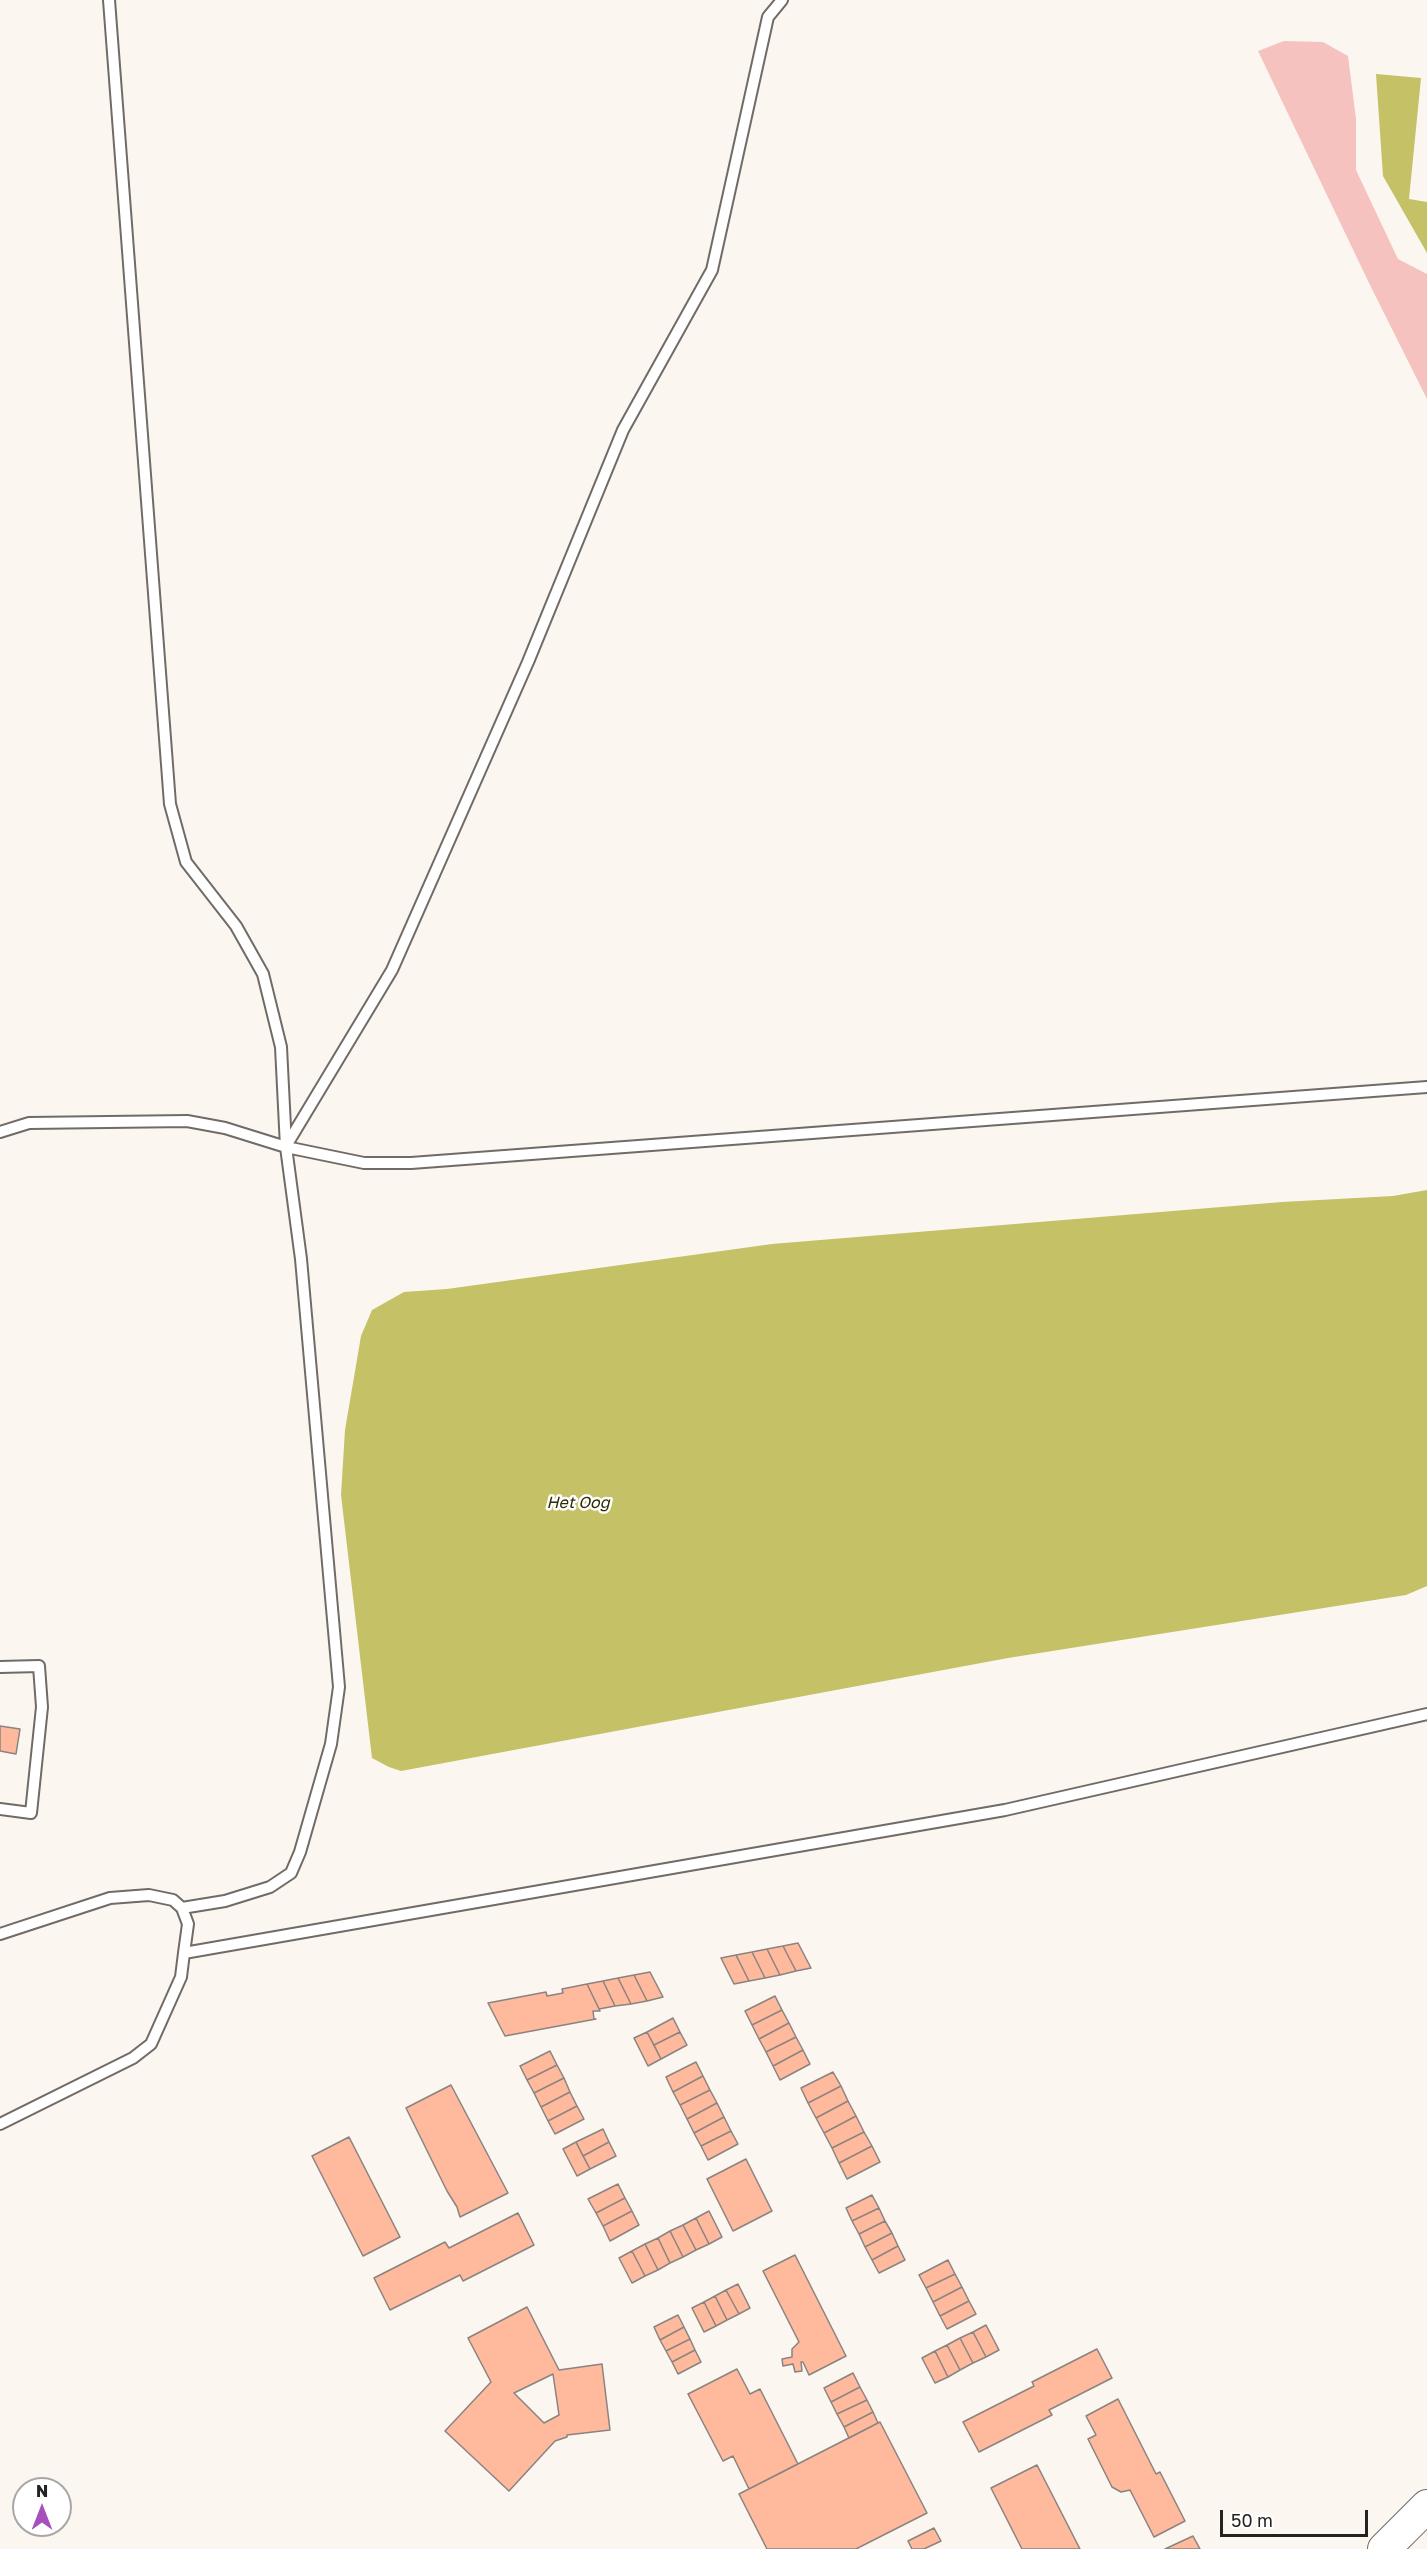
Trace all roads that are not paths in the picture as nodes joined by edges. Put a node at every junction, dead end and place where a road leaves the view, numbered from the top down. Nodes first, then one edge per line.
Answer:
1 (109, 0) edge
2 (782, 0) edge
3 (1427, 1087) edge
4 (0, 1132) edge
5 (286, 1147) junction
6 (0, 1667) edge
7 (1427, 1714) edge
8 (0, 1809) edge
9 (182, 1908) junction
10 (0, 1934) edge
11 (184, 1953) junction
12 (0, 2124) edge
13 (1427, 2506) edge
14 (1384, 2549) edge

1 - 5 lane
2 - 5 lane
3 - 5 lane
4 - 5 lane
5 - 9 lane
6 - 8 lane
7 - 11 lane
9 - 10 lane
9 - 11 lane
11 - 12 lane
13 - 14 street

